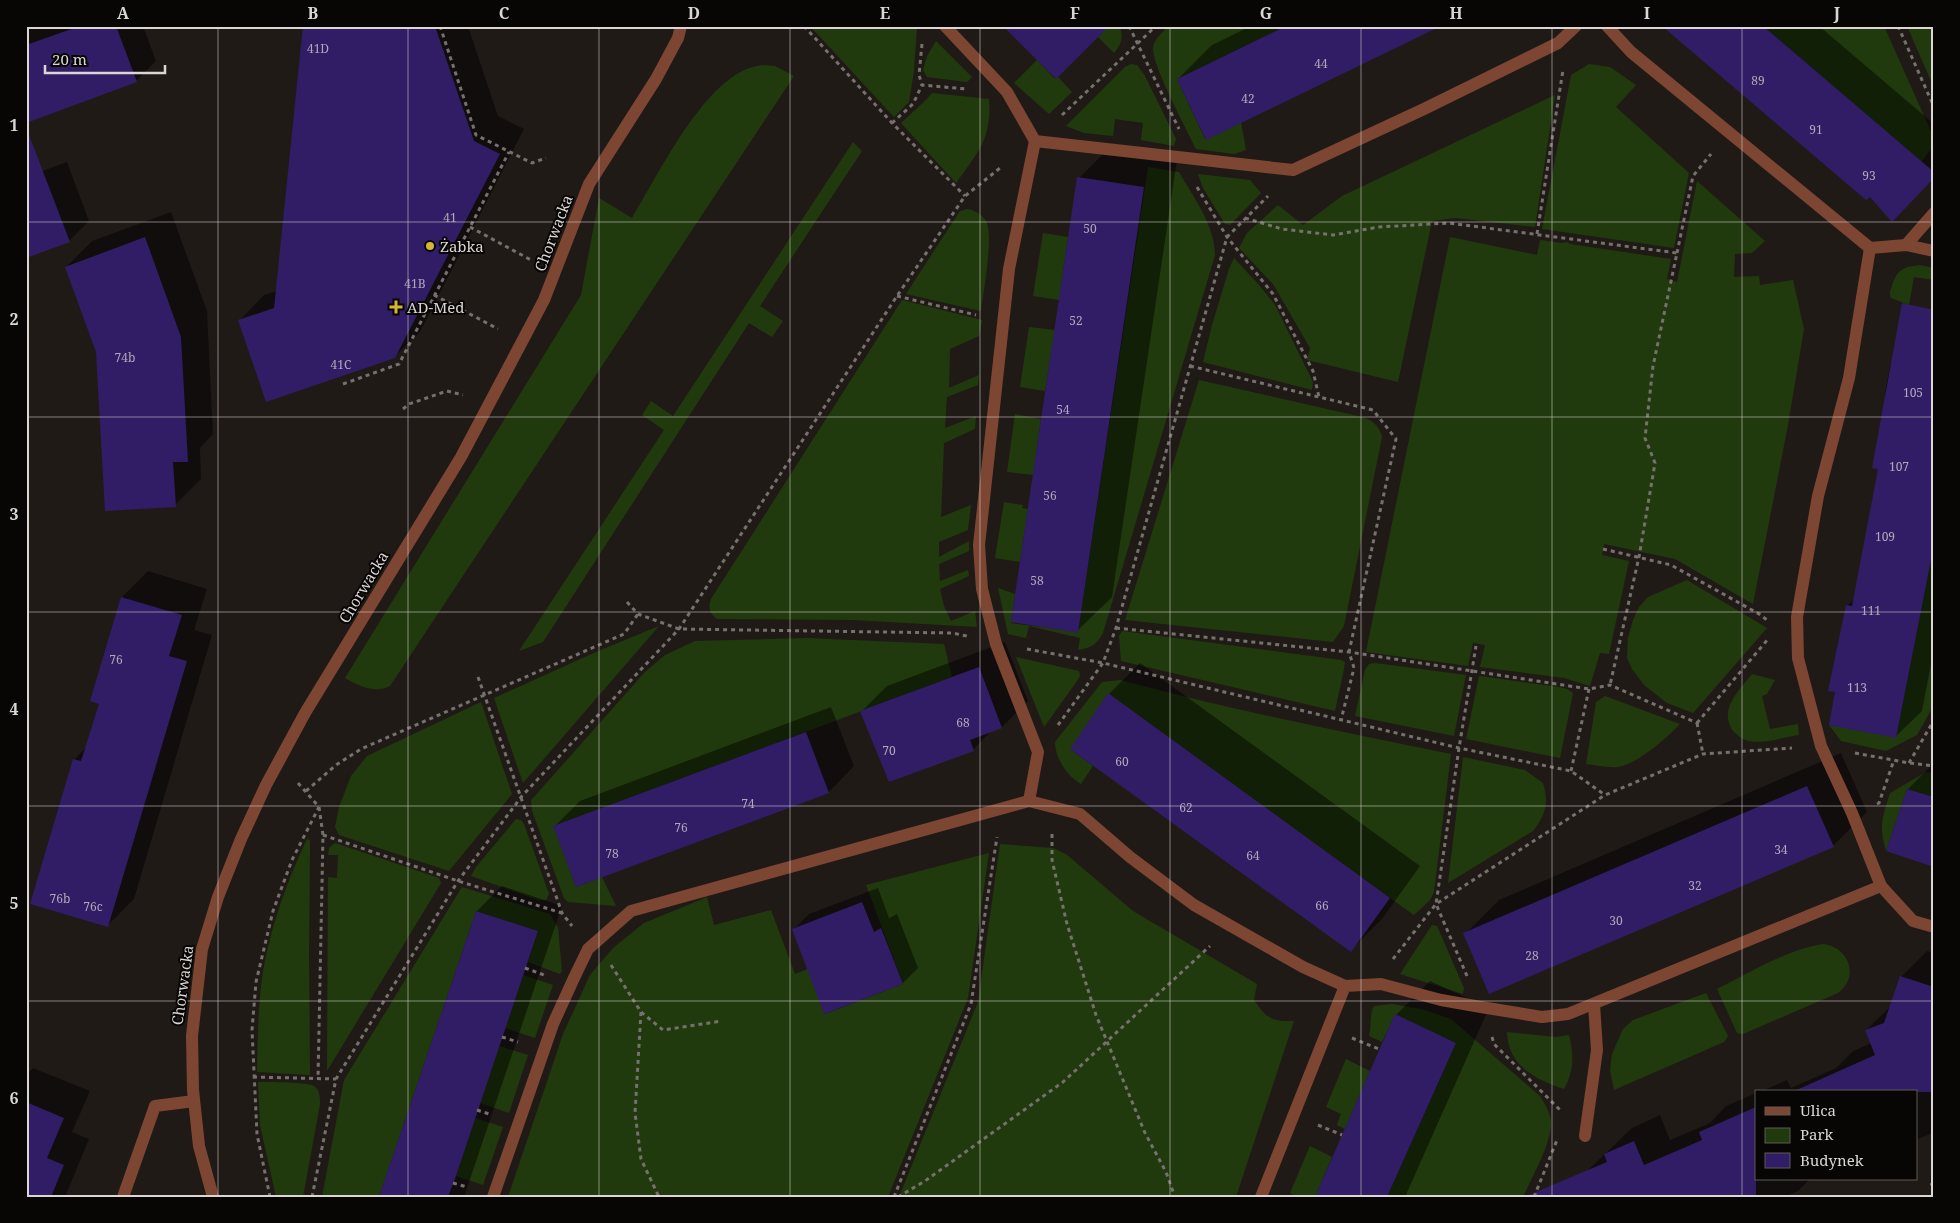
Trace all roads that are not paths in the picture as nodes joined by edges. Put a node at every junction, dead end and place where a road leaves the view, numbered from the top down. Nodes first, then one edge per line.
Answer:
1 (681, 26) edge
2 (945, 26) edge
3 (1576, 26) edge
4 (1607, 26) edge
5 (1035, 141) junction
6 (1934, 213) edge
7 (1906, 245) junction
8 (1870, 248) junction
9 (1934, 251) edge
10 (1029, 801) junction
11 (1881, 886) junction
12 (1934, 927) edge
13 (1345, 986) junction
14 (1594, 1004) junction
15 (194, 1101) junction
16 (1585, 1136) dead end
17 (123, 1197) edge
18 (213, 1197) edge
19 (493, 1197) edge
20 (1261, 1197) edge

1 - 15 street, Chorwacka
2 - 5 street
3 - 5 street
4 - 8 street
5 - 10 street
6 - 7 street
7 - 8 street
7 - 9 street
8 - 11 street
10 - 13 street
10 - 19 street
11 - 12 street
11 - 14 street
13 - 14 street
13 - 20 street
14 - 16 street
15 - 17 street
15 - 18 street, Chorwacka

